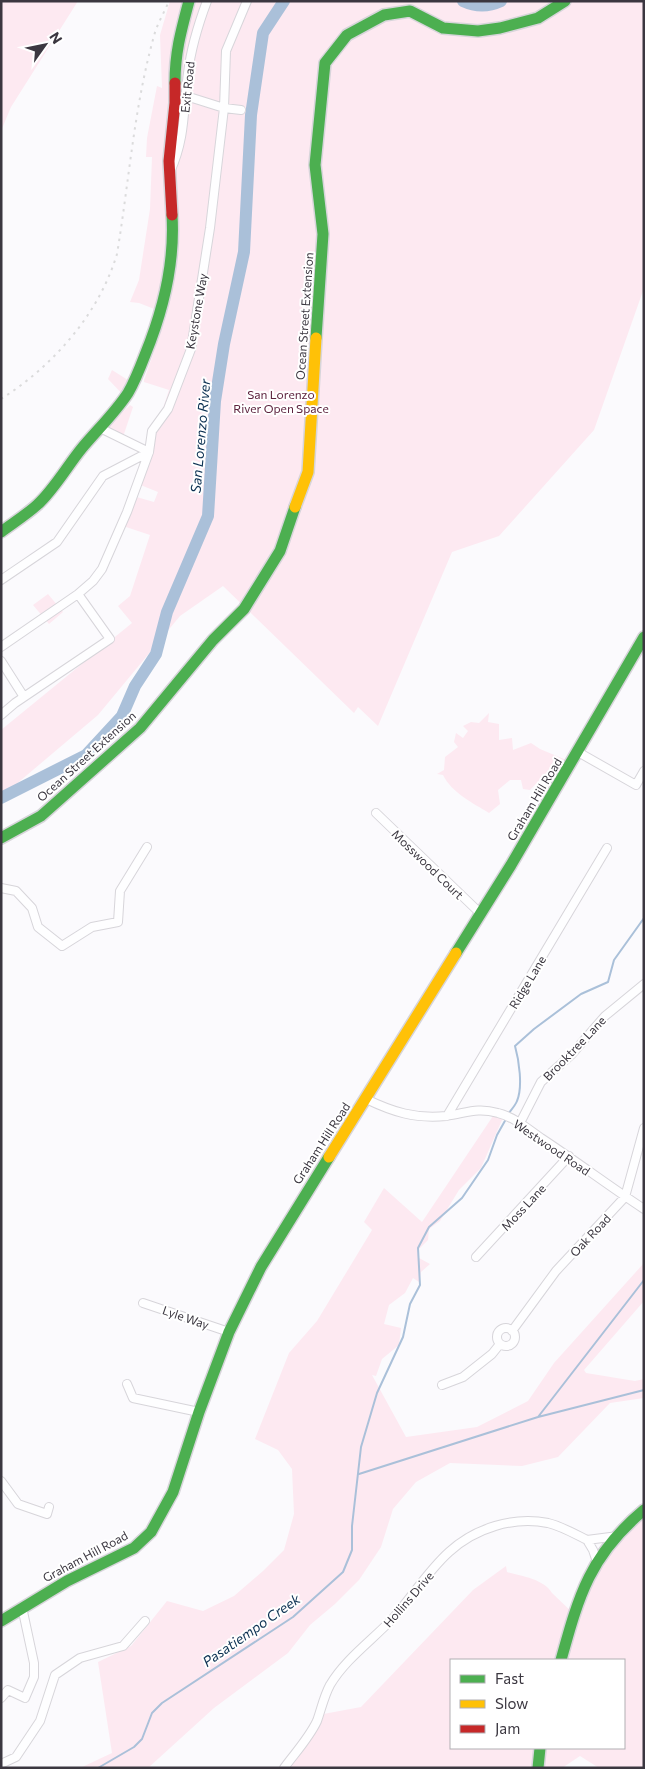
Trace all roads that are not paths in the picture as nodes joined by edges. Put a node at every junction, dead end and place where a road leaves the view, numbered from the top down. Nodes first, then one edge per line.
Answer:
1 (189, 1) edge
2 (206, 1) edge
3 (247, 1) edge
4 (564, 1) edge
5 (186, 96) junction
6 (224, 108) junction
7 (241, 110) dead end
8 (170, 172) junction
9 (100, 428) junction
10 (149, 452) junction
11 (1, 532) edge
12 (1, 580) edge
13 (78, 594) junction
14 (644, 637) edge
15 (1, 647) edge
16 (1, 661) edge
17 (24, 697) junction
18 (1, 715) edge
19 (578, 752) junction
20 (644, 772) edge
21 (376, 813) dead end
22 (1, 838) edge
23 (147, 847) dead end
24 (607, 848) dead end
25 (1, 888) edge
26 (481, 914) junction
27 (644, 984) edge
28 (366, 1098) junction
29 (447, 1116) junction
30 (516, 1122) junction
31 (644, 1128) edge
32 (570, 1156) junction
33 (625, 1197) junction
34 (644, 1209) edge
35 (476, 1257) dead end
36 (143, 1303) dead end
37 (512, 1331) junction
38 (229, 1332) junction
39 (500, 1344) junction
40 (127, 1384) dead end
41 (442, 1385) dead end
42 (199, 1412) junction
43 (1, 1481) edge
44 (49, 1507) dead end
45 (644, 1510) edge
46 (618, 1536) junction
47 (587, 1540) junction
48 (597, 1562) junction
49 (22, 1607) junction
50 (145, 1621) dead end
51 (1, 1622) edge
52 (560, 1659) edge
53 (5, 1688) edge
54 (1, 1698) edge
55 (540, 1749) edge
56 (1, 1764) edge
57 (284, 1768) edge
58 (538, 1768) edge

1 - 8 main road
2 - 5 street, Exit Road
3 - 6 street, Keystone Way
4 - 22 main road, Ocean Street Extension
5 - 6 street
5 - 8 street, Exit Road
6 - 7 street
6 - 10 street, Keystone Way
8 - 9 main road
9 - 10 street
9 - 11 main road
10 - 12 street
10 - 13 street, Keystone Way
13 - 15 street, Keystone Way
13 - 17 street
14 - 19 main road, Graham Hill Road
16 - 17 street
17 - 18 street
19 - 20 street
19 - 26 main road, Graham Hill Road
21 - 26 street, Mosswood Court
23 - 25 street
24 - 29 street, Ridge Lane
26 - 28 main road, Graham Hill Road
27 - 30 street, Brooktree Lane
28 - 29 street, Westwood Road
28 - 38 main road, Graham Hill Road
29 - 30 street, Westwood Road
30 - 32 street, Westwood Road
31 - 33 street, Oak Road
32 - 33 street, Westwood Road
32 - 35 street, Moss Lane
33 - 34 street, Westwood Road
33 - 37 street, Oak Road
36 - 38 street, Lyle Way
37 - 39 street, Oak Road
37 - 39 street, Oak Road
38 - 42 main road, Graham Hill Road
39 - 41 street, Oak Road
40 - 42 street
42 - 49 main road, Graham Hill Road
43 - 44 street
45 - 46 main road
46 - 47 street
46 - 48 main road
47 - 48 street
47 - 57 street, Hollins Drive
48 - 52 main road
49 - 51 main road, Graham Hill Road
49 - 53 street
50 - 56 street
53 - 54 street
55 - 58 main road

